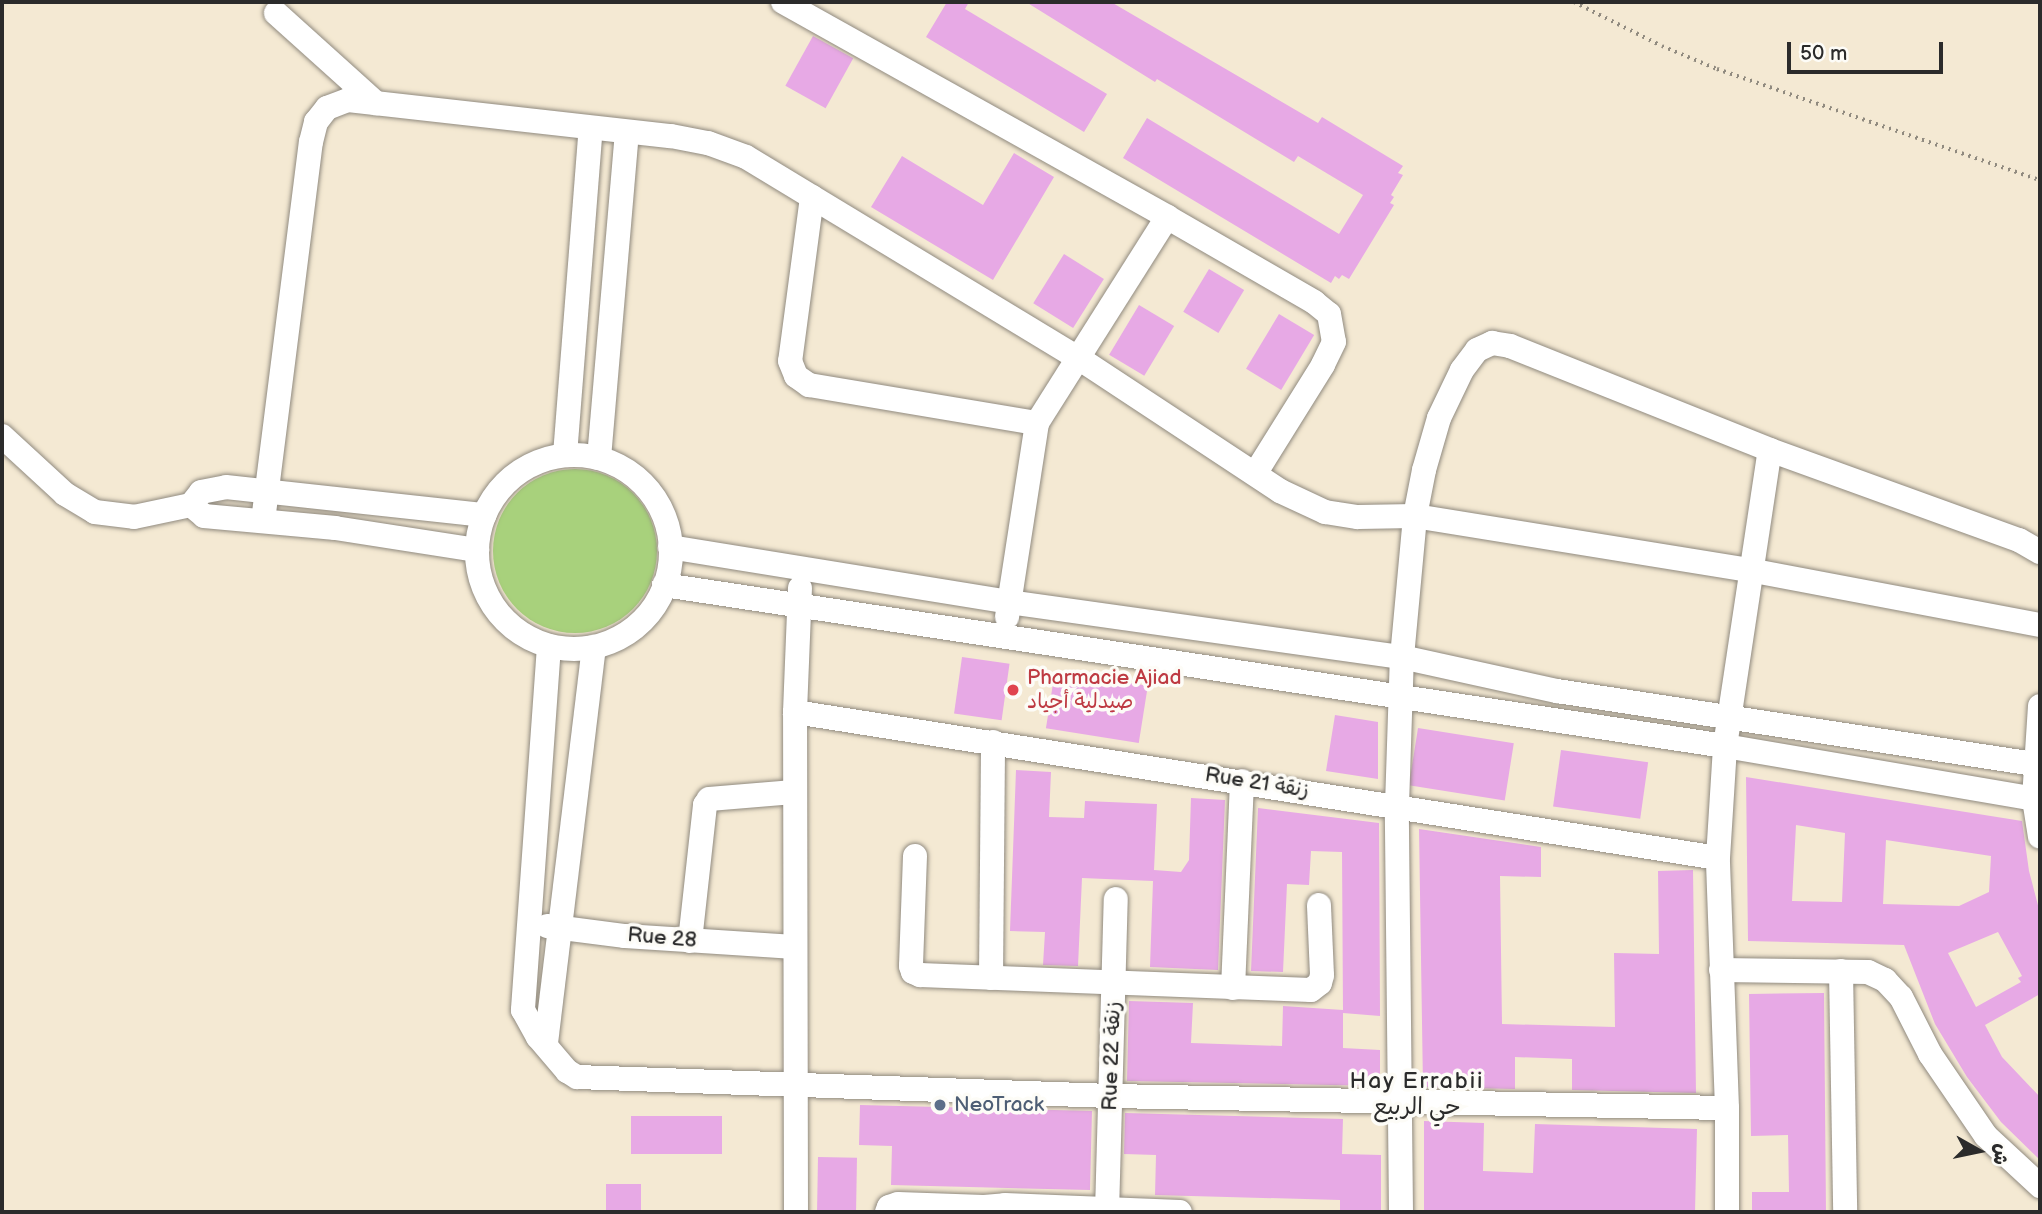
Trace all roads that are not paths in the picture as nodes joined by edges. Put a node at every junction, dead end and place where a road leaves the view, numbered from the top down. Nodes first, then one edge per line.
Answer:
1 (783, 2) edge
2 (276, 12) dead end
3 (376, 103) junction
4 (591, 128) junction
5 (627, 132) junction
6 (812, 197) junction
7 (1167, 217) junction
8 (1080, 359) junction
9 (1037, 423) junction
10 (2, 436) edge
11 (1770, 450) junction
12 (565, 455) junction
13 (599, 458) junction
14 (1255, 474) junction
15 (267, 491) junction
16 (191, 505) junction
17 (484, 515) junction
18 (1415, 516) junction
19 (264, 521) junction
20 (670, 547) junction
21 (477, 550) junction
22 (2040, 552) edge
23 (801, 570) junction
24 (1749, 570) junction
25 (664, 585) junction
26 (1009, 602) junction
27 (800, 603) junction
28 (2040, 625) edge
29 (1004, 637) junction
30 (550, 646) junction
31 (594, 647) junction
32 (1402, 657) junction
33 (1401, 699) junction
34 (2040, 706) edge
35 (795, 712) junction
36 (1728, 717) junction
37 (993, 742) junction
38 (1724, 747) junction
39 (2038, 765) edge
40 (1242, 780) junction
41 (794, 792) junction
42 (2037, 800) edge
43 (1397, 805) junction
44 (2040, 837) edge
45 (915, 856) dead end
46 (1718, 858) junction
47 (1116, 900) dead end
48 (1319, 905) dead end
49 (529, 925) junction
50 (563, 927) junction
51 (690, 941) junction
52 (795, 947) junction
53 (1721, 970) junction
54 (1841, 971) junction
55 (990, 978) junction
56 (1114, 985) junction
57 (1233, 988) junction
58 (546, 1044) junction
59 (794, 1086) junction
60 (1111, 1096) junction
61 (1398, 1102) junction
62 (1727, 1108) junction
63 (2040, 1186) edge
64 (991, 1208) edge
65 (1107, 1211) edge
66 (796, 1212) edge
67 (887, 1212) edge
68 (1180, 1212) edge
69 (1401, 1212) edge
70 (1727, 1212) edge
71 (1844, 1212) edge

1 - 7 street
2 - 3 street
3 - 4 street
3 - 15 street
4 - 5 street
4 - 12 street
5 - 6 street
5 - 13 street
6 - 8 street
6 - 9 street
7 - 8 street
7 - 14 street
8 - 9 street
8 - 14 street
9 - 26 street
10 - 16 street
11 - 18 street
11 - 22 street
11 - 24 street
12 - 13 street
12 - 17 street
13 - 20 street
14 - 18 street
15 - 16 street
15 - 17 street
15 - 19 street
16 - 19 street
17 - 21 street
18 - 24 street
18 - 32 street
19 - 21 street
20 - 23 street
20 - 25 street
21 - 30 street
23 - 26 street
23 - 27 street
24 - 28 street
24 - 36 street
25 - 27 street
25 - 31 street
26 - 29 street
26 - 32 street
27 - 29 street
27 - 35 street
29 - 33 street
30 - 31 street
30 - 49 street
31 - 50 street
32 - 33 street
32 - 36 street
33 - 38 street
33 - 43 street
34 - 39 street
35 - 37 street, Rue 21 زنقة
35 - 41 street
36 - 38 street
36 - 39 street
37 - 40 street, Rue 21 زنقة
37 - 55 street
38 - 42 street
38 - 46 street
39 - 42 street
40 - 43 street, Rue 21 زنقة
40 - 57 street
41 - 51 street
41 - 52 street
42 - 44 street
43 - 46 street, Rue 21 زنقة
43 - 61 street
45 - 55 street
46 - 53 street
47 - 56 street, Rue 22 زنقة
48 - 57 street
49 - 50 street, Rue 28
49 - 58 street
50 - 51 street, Rue 28
50 - 58 street
51 - 52 street, Rue 28
52 - 59 street
53 - 54 street
53 - 62 street
54 - 63 street
54 - 71 street
55 - 56 street
56 - 57 street
56 - 60 street, Rue 22 زنقة
58 - 59 street
59 - 60 street
59 - 66 street
60 - 61 street
60 - 65 street, Rue 22 زنقة
61 - 62 street
61 - 69 street
62 - 70 street
64 - 65 street
64 - 67 street
65 - 68 street

